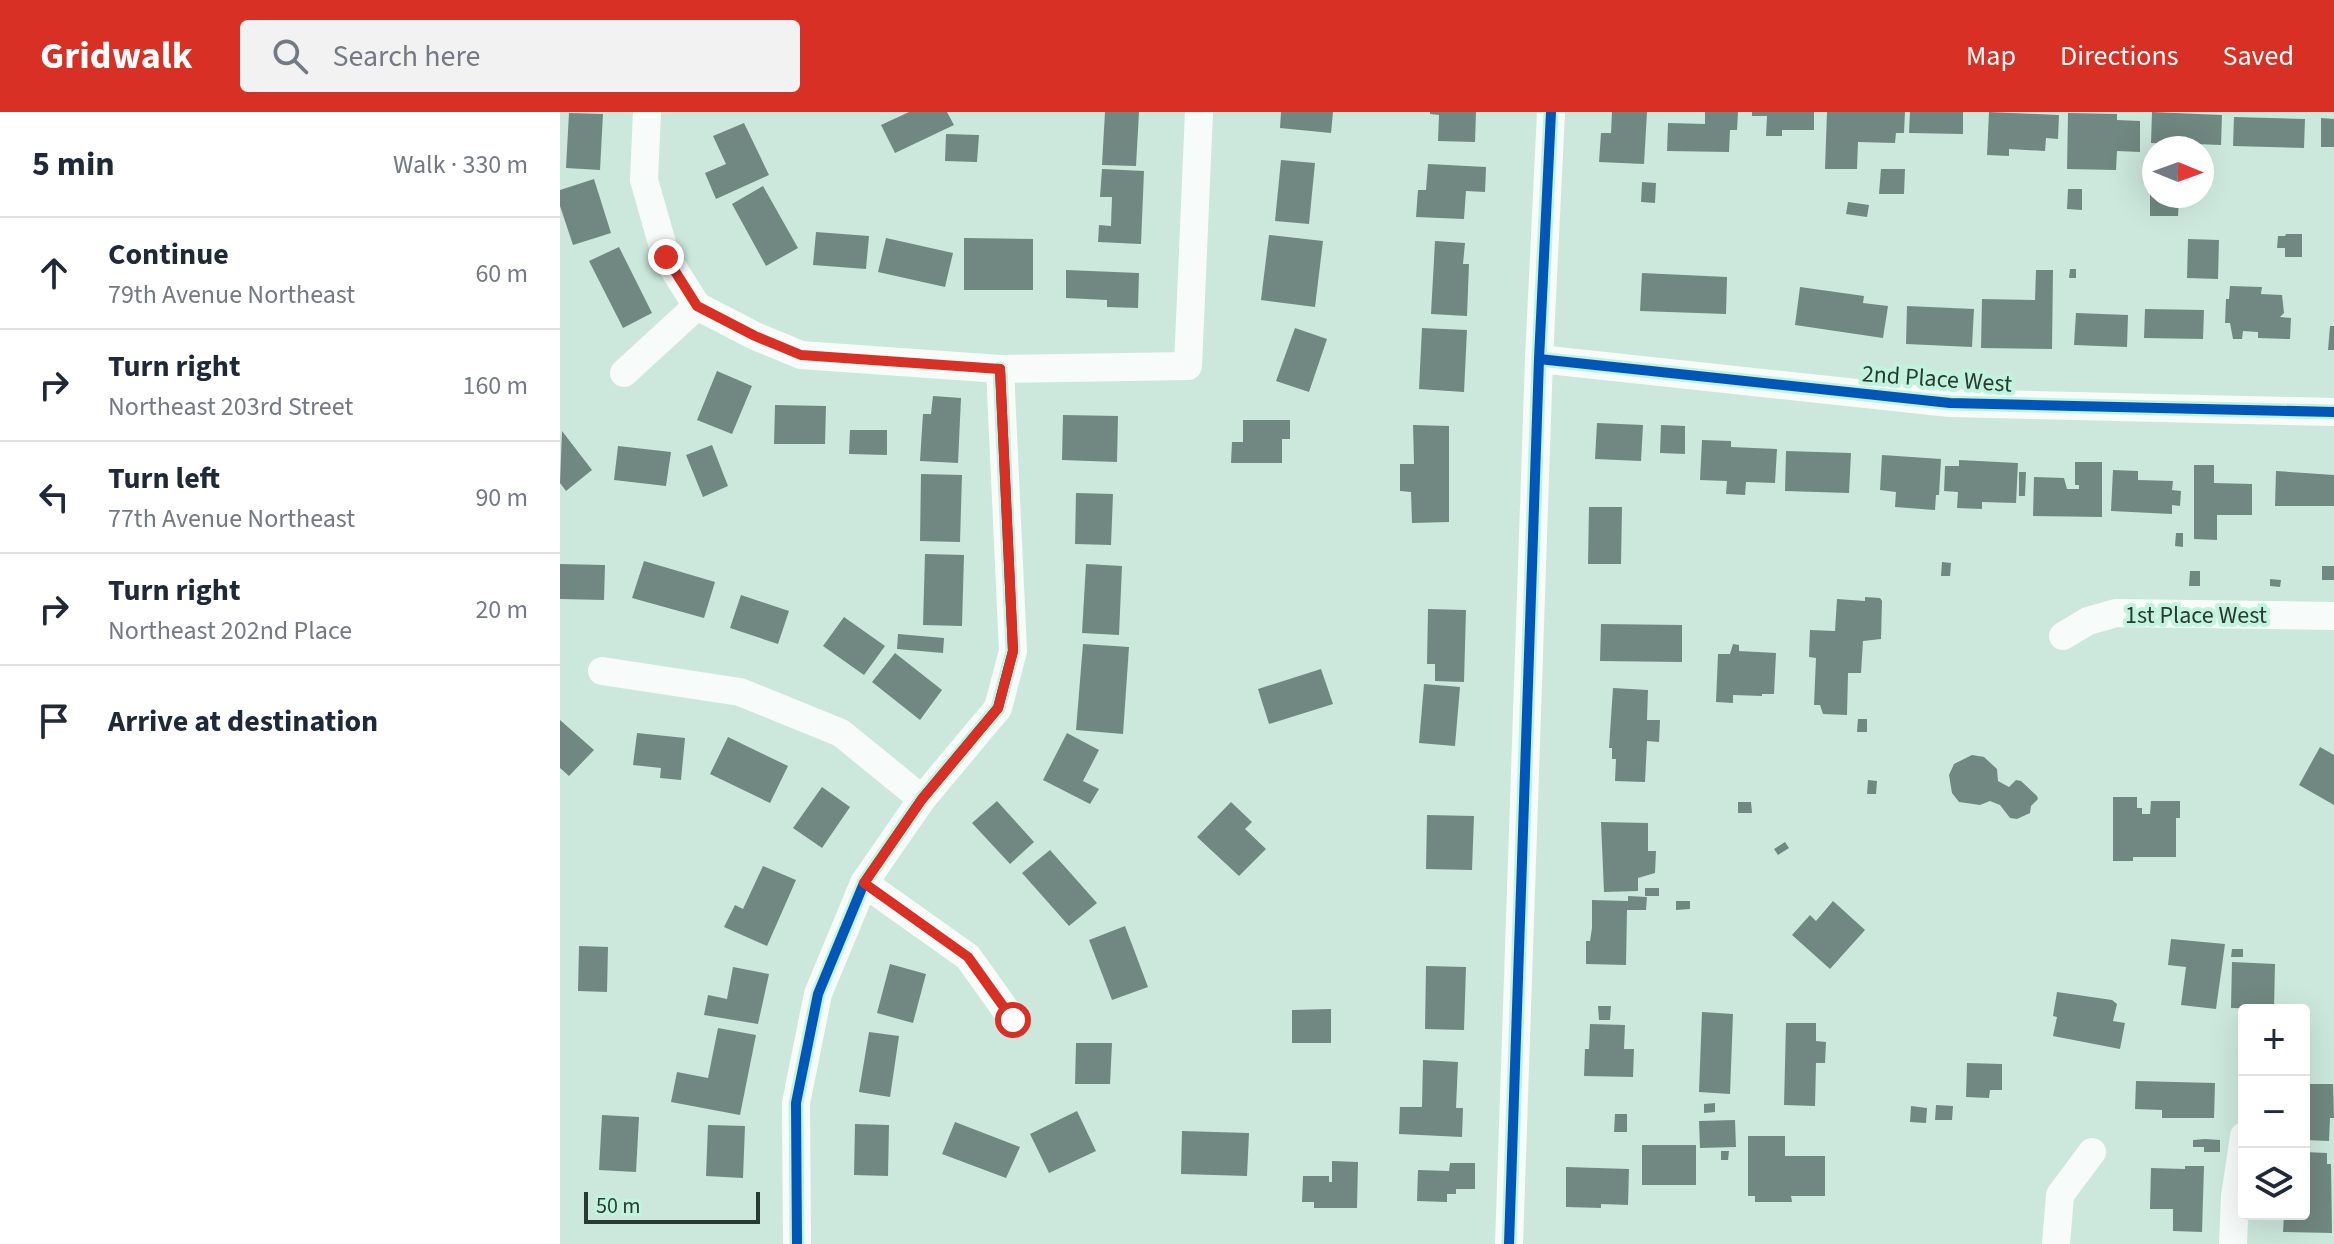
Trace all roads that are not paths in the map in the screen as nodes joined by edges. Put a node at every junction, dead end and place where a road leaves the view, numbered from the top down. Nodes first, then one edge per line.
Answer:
1 (647, 112) edge
2 (1199, 112) edge
3 (1551, 112) edge
4 (697, 306) junction
5 (1539, 359) junction
6 (1000, 369) junction
7 (624, 373) dead end
8 (2334, 412) edge
9 (2334, 616) edge
10 (2063, 636) dead end
11 (602, 671) dead end
12 (922, 799) junction
13 (864, 883) junction
14 (1013, 1020) dead end
15 (2242, 1148) edge
16 (2092, 1152) dead end
17 (797, 1244) edge
18 (1509, 1244) edge
19 (2056, 1244) edge
20 (2233, 1244) edge

1 - 4 street
2 - 6 street
3 - 5 street
4 - 6 street
4 - 7 street
5 - 8 street, 2nd Place West
5 - 18 street
6 - 12 street
9 - 10 street, 1st Place West
11 - 12 street
12 - 13 street
13 - 14 street
13 - 17 street
15 - 20 street
16 - 19 street

